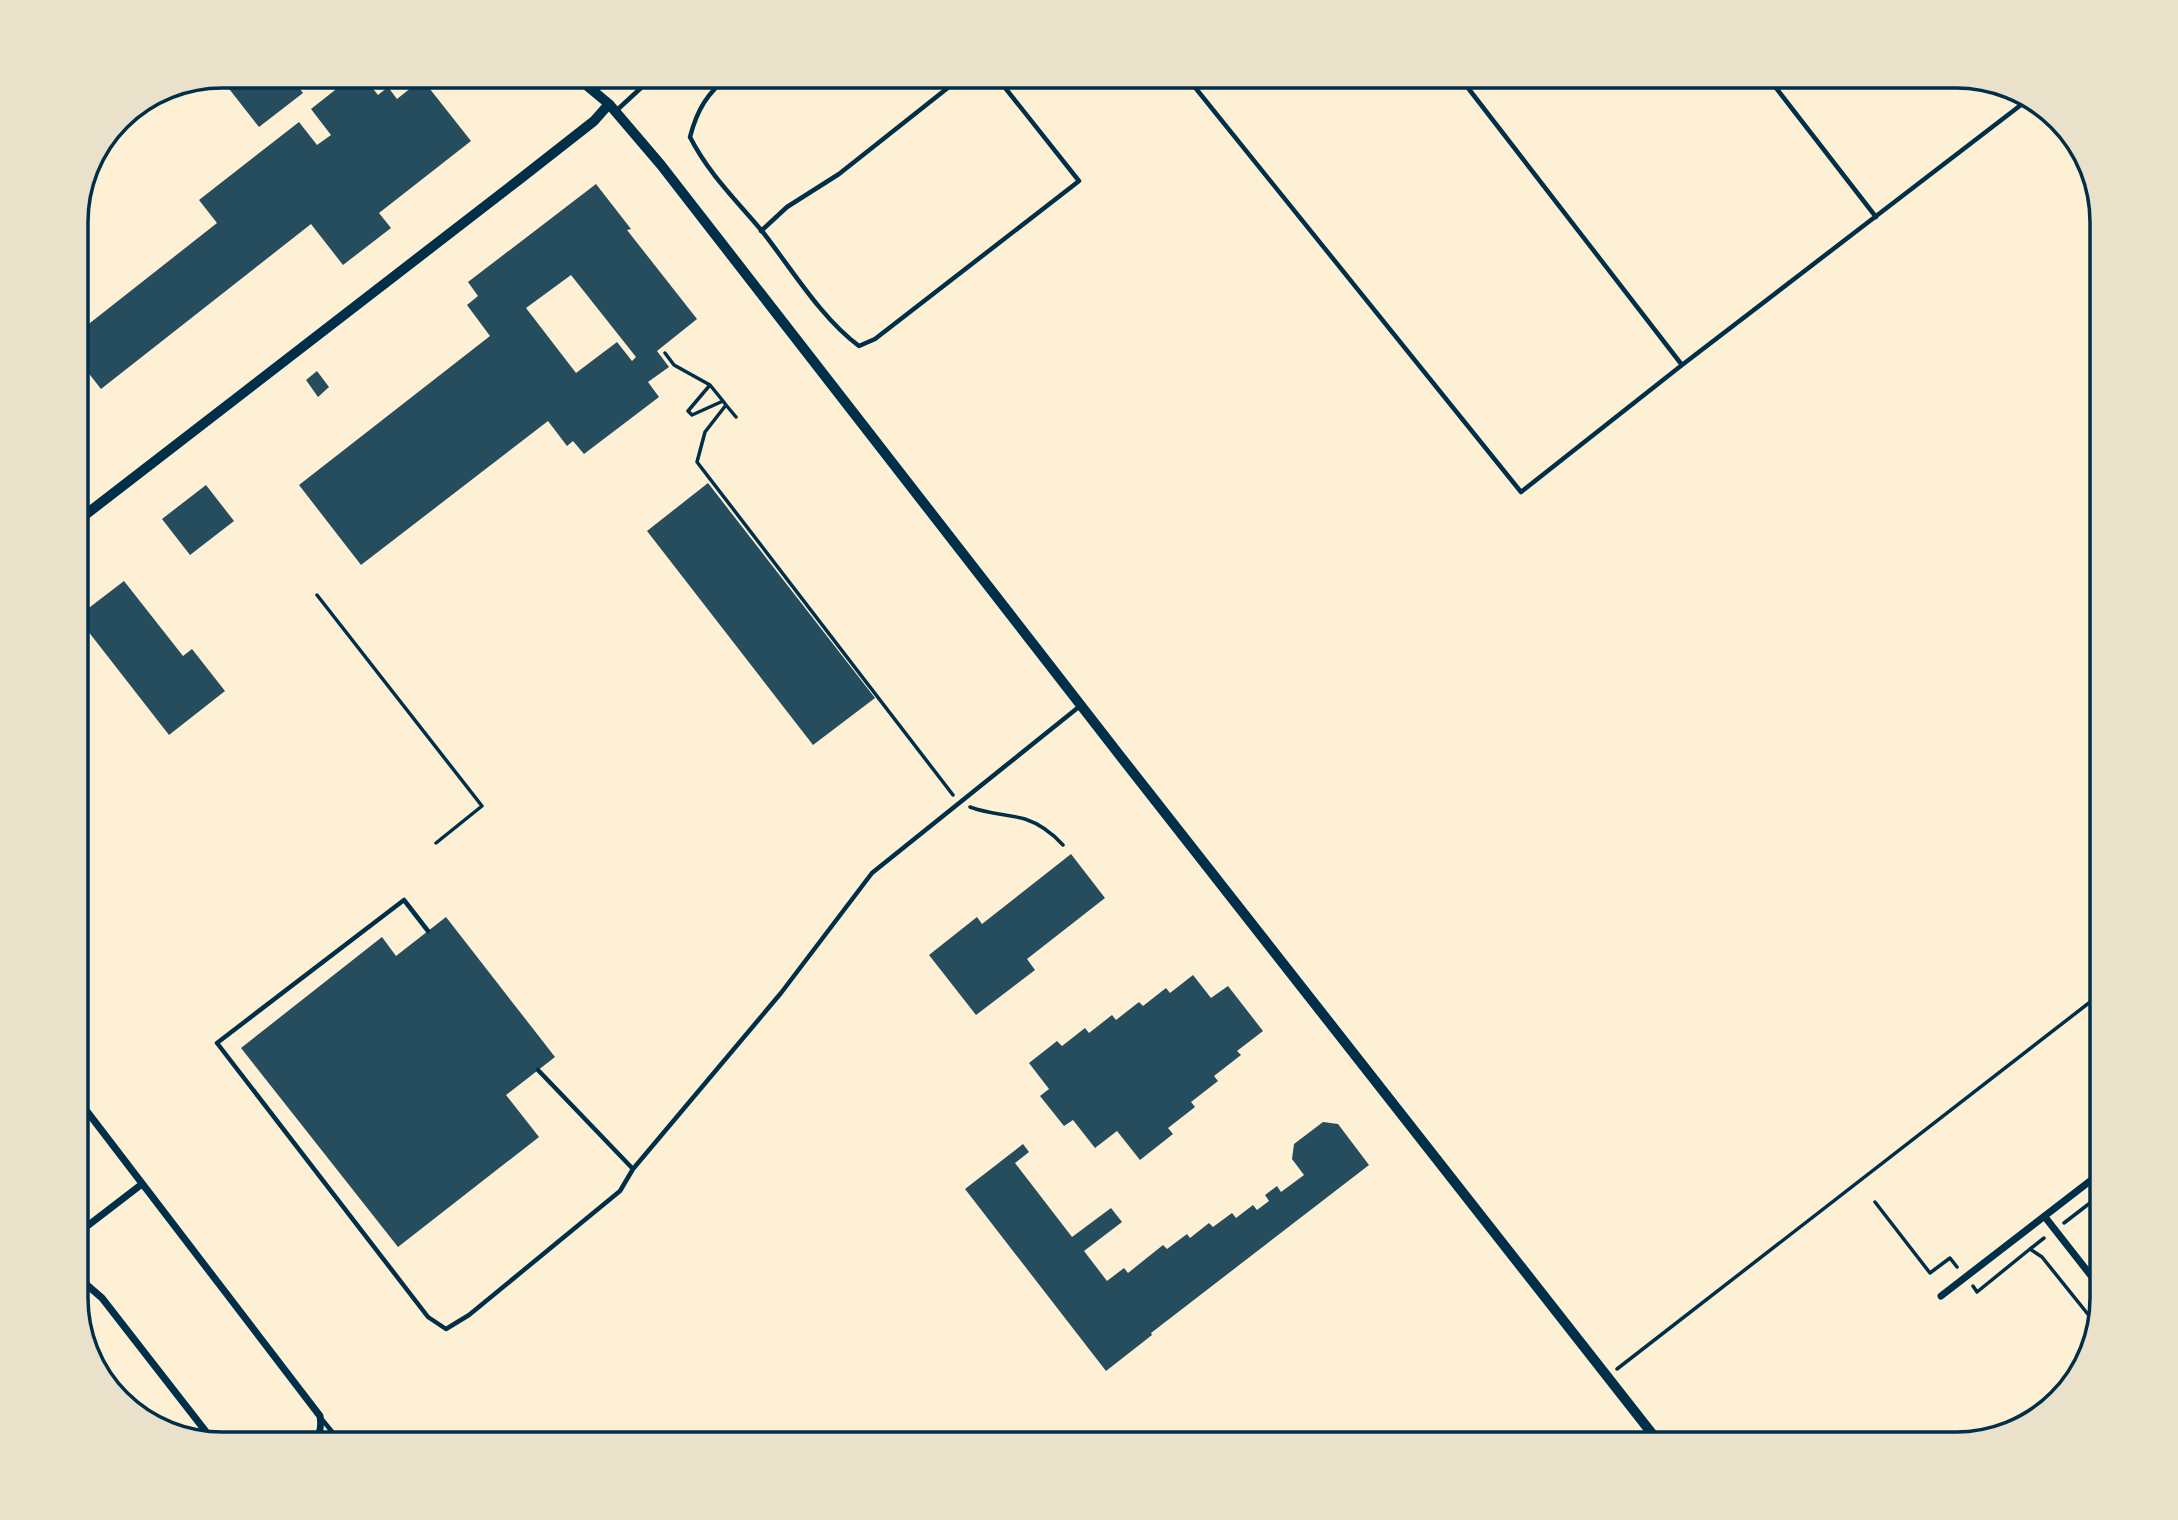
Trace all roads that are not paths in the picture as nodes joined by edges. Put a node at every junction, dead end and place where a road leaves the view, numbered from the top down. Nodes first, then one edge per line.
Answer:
1 (590, 88) edge
2 (599, 88) edge
3 (638, 88) edge
4 (714, 88) edge
5 (948, 88) edge
6 (1005, 88) edge
7 (1195, 88) edge
8 (1468, 88) edge
9 (1776, 88) edge
10 (595, 92) junction
11 (2021, 104) edge
12 (612, 108) junction
13 (1876, 217) junction
14 (761, 231) junction
15 (1682, 365) junction
16 (88, 513) edge
17 (1081, 705) junction
18 (428, 931) dead end
19 (538, 1070) dead end
20 (88, 1113) edge
21 (633, 1169) junction
22 (2090, 1181) edge
23 (142, 1184) junction
24 (2045, 1217) junction
25 (88, 1225) edge
26 (2090, 1274) edge
27 (88, 1286) edge
28 (1941, 1296) dead end
29 (320, 1416) junction
30 (206, 1431) edge
31 (320, 1432) edge
32 (333, 1432) edge
33 (1651, 1432) edge

1 - 10 street
2 - 10 lane
3 - 12 lane
4 - 14 lane
5 - 14 lane
6 - 14 lane
7 - 15 lane
8 - 15 lane
9 - 13 lane
10 - 12 street
11 - 13 lane
12 - 16 street
12 - 17 street
13 - 15 lane
17 - 21 lane
17 - 33 street
18 - 21 lane
19 - 21 lane
20 - 23 street
22 - 24 street
23 - 25 street
23 - 29 street
24 - 26 street
24 - 28 street
27 - 30 street
29 - 31 street
29 - 32 lane

